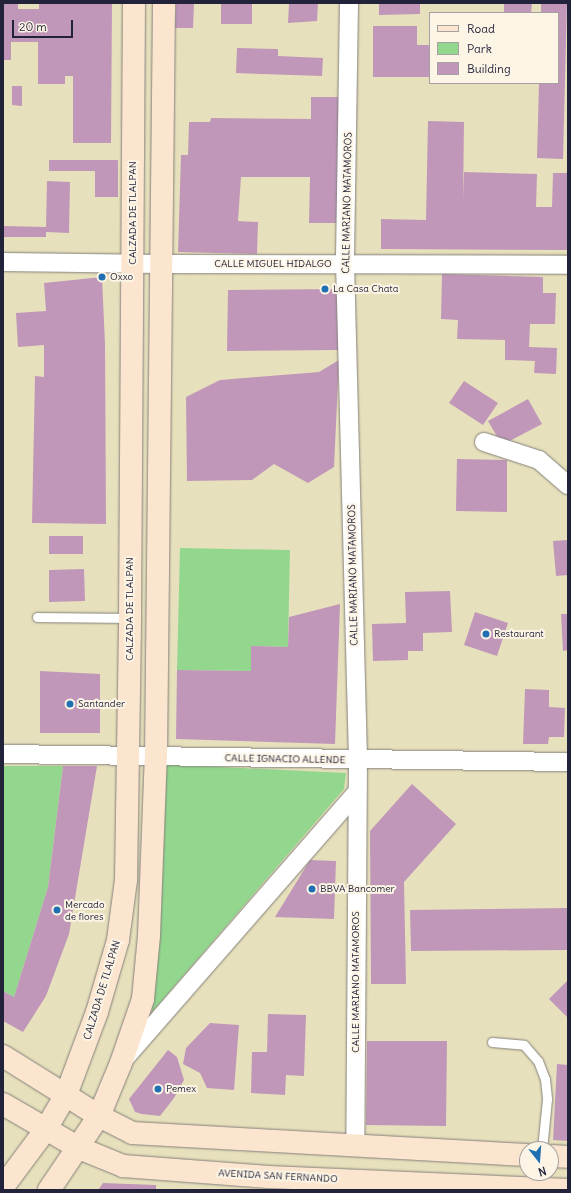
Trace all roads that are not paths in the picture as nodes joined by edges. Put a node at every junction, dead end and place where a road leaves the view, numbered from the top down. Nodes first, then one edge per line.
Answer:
1 (134, 3) edge
2 (164, 3) edge
3 (349, 3) edge
4 (3, 262) edge
5 (133, 264) junction
6 (160, 264) junction
7 (345, 264) junction
8 (568, 265) edge
9 (484, 442) dead end
10 (568, 485) edge
11 (37, 617) dead end
12 (130, 618) junction
13 (3, 754) edge
14 (129, 755) junction
15 (156, 756) junction
16 (358, 760) junction
17 (568, 762) edge
18 (357, 792) junction
19 (492, 1042) dead end
20 (3, 1056) edge
21 (121, 1062) junction
22 (66, 1095) junction
23 (3, 1104) edge
24 (99, 1116) junction
25 (46, 1129) junction
26 (543, 1141) edge
27 (355, 1146) junction
28 (78, 1148) junction
29 (519, 1155) edge
30 (269, 1184) edge
31 (3, 1187) edge
32 (49, 1190) edge
33 (568, 1190) edge

1 - 5 main road, CALZADA DE TLALPAN
2 - 6 main road
3 - 7 street, CALLE MARIANO MATAMOROS
4 - 5 street, CALLE MIGUEL HIDALGO
5 - 6 street, CALLE MIGUEL HIDALGO
5 - 12 main road, CALZADA DE TLALPAN
6 - 7 street, CALLE MIGUEL HIDALGO
6 - 15 main road
7 - 8 street, CALLE MIGUEL HIDALGO
7 - 16 street, CALLE MARIANO MATAMOROS
9 - 10 street
11 - 12 lane
12 - 14 main road, CALZADA DE TLALPAN
13 - 14 street, CALLE IGNACIO ALLENDE
14 - 15 street, CALLE IGNACIO ALLENDE
14 - 22 main road, CALZADA DE TLALPAN
15 - 16 street, CALLE IGNACIO ALLENDE
15 - 21 main road
16 - 17 street, CALLE IGNACIO ALLENDE
16 - 18 street, CALLE MARIANO MATAMOROS
18 - 21 street
18 - 27 street, CALLE MARIANO MATAMOROS
19 - 26 lane
20 - 22 main road
21 - 24 main road
22 - 24 main road
22 - 25 main road, CALZADA DE TLALPAN
23 - 25 main road, AVENIDA SAN FERNANDO
24 - 27 main road
24 - 28 main road
25 - 28 main road, AVENIDA SAN FERNANDO
25 - 31 main road, CALZADA DE TLALPAN
27 - 29 main road
28 - 30 main road, AVENIDA SAN FERNANDO
28 - 32 main road
30 - 33 main road, AVENIDA SAN FERNANDO

